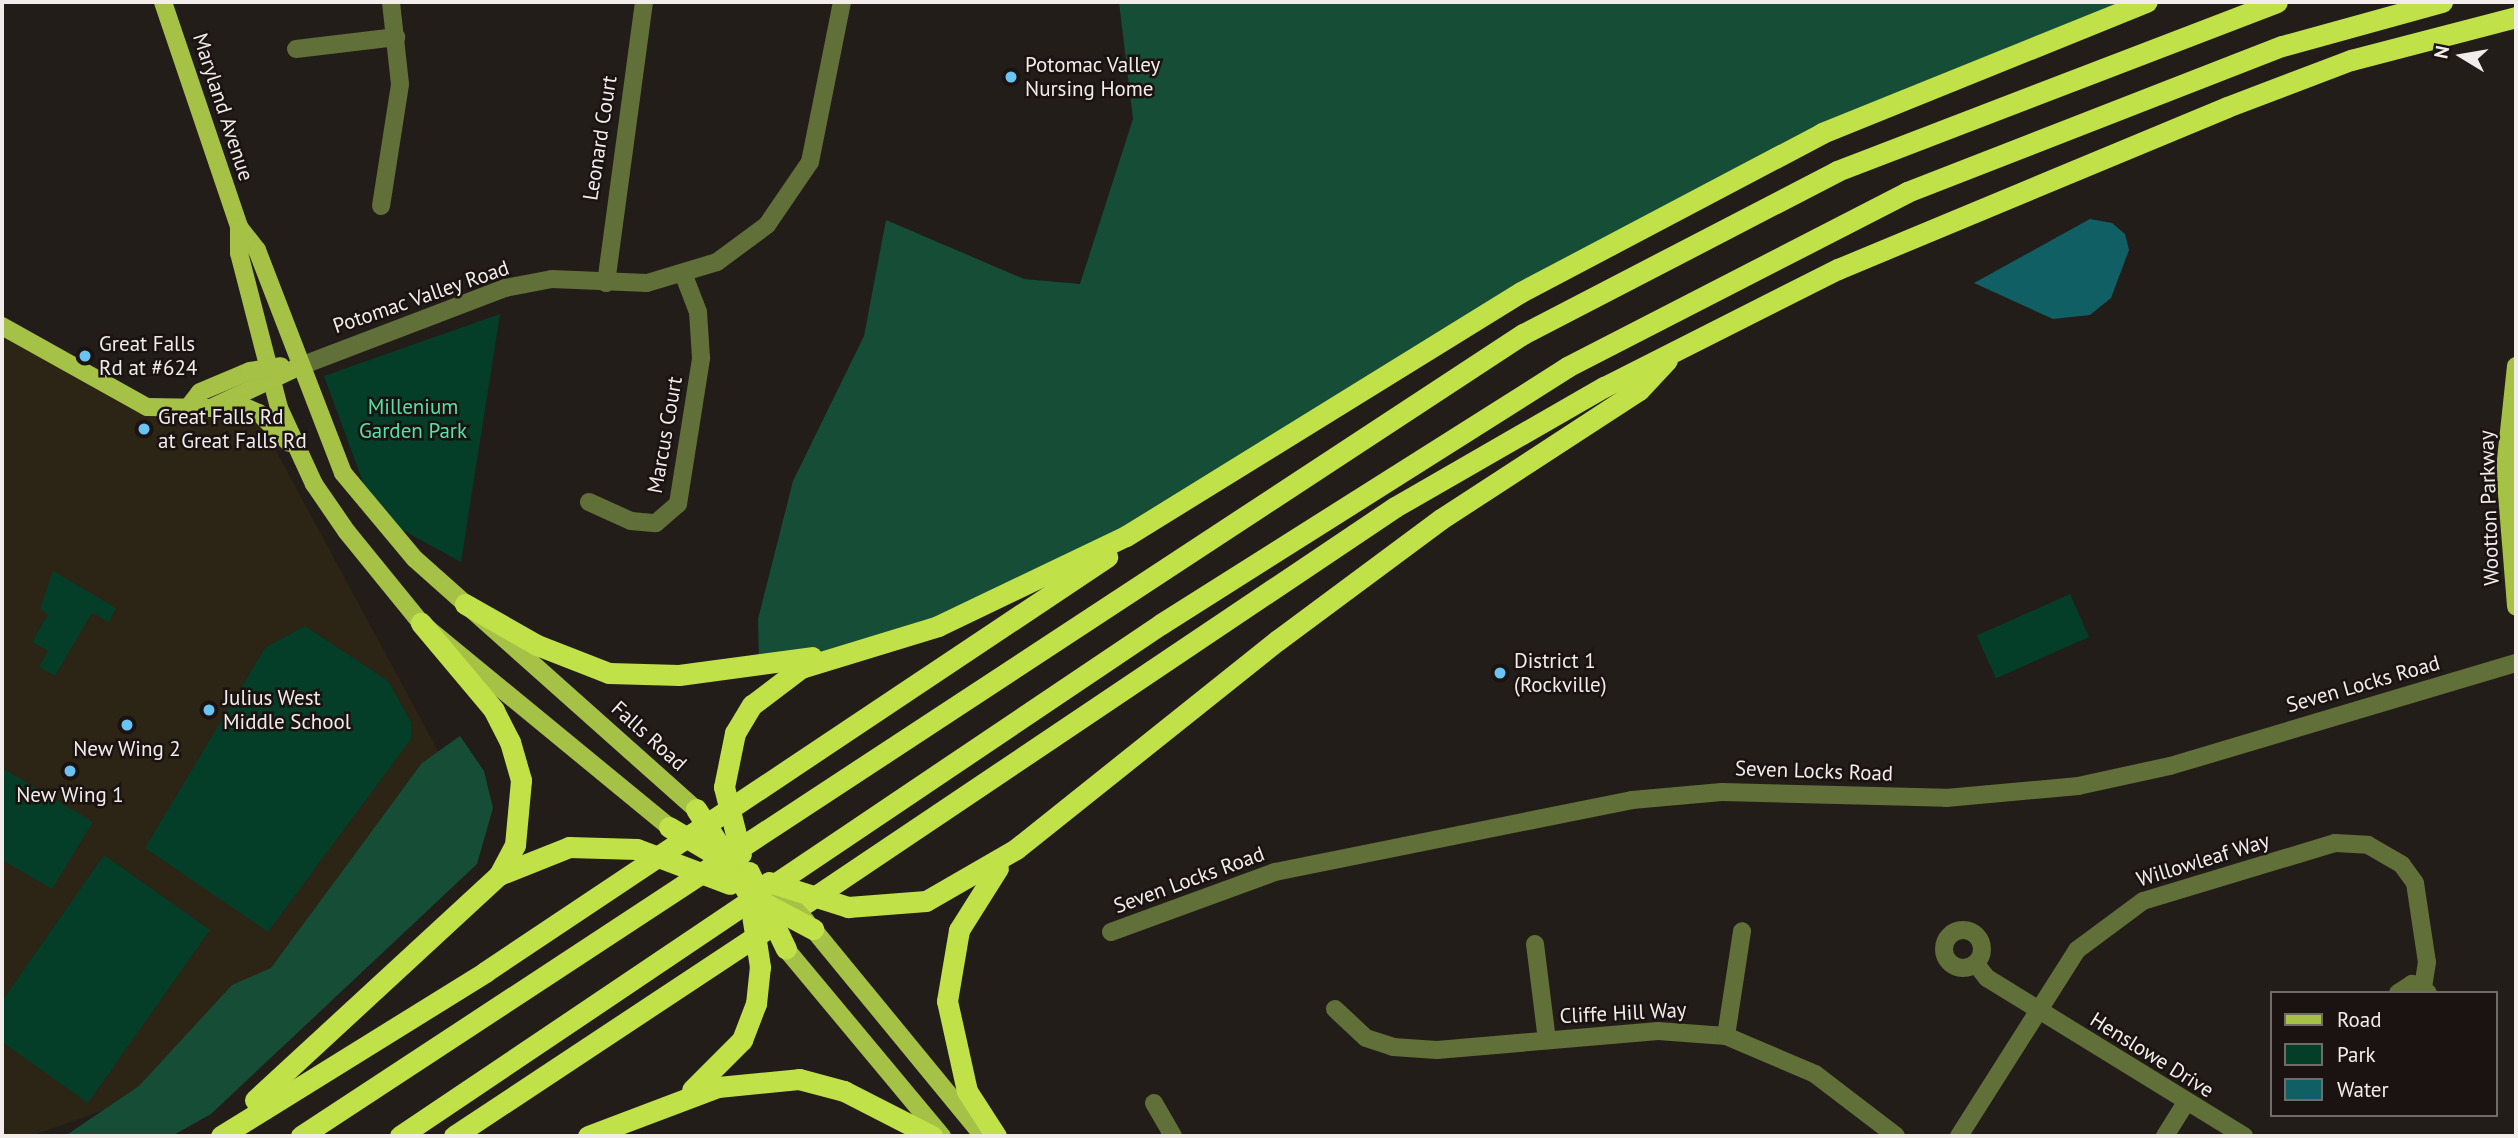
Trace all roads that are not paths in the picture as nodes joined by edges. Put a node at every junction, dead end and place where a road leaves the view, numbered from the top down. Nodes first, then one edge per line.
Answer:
1 (163, 2) edge
2 (391, 2) edge
3 (644, 2) edge
4 (842, 2) edge
5 (2147, 2) edge
6 (2277, 2) edge
7 (2442, 2) edge
8 (2516, 17) edge
9 (396, 37) junction
10 (296, 49) dead end
11 (381, 206) dead end
12 (239, 227) junction
13 (684, 275) junction
14 (606, 282) junction
15 (2, 326) edge
16 (1675, 350) junction
17 (269, 365) junction
18 (2516, 366) edge
19 (298, 367) junction
20 (272, 384) junction
21 (233, 402) junction
22 (190, 405) junction
23 (1295, 431) junction
24 (298, 453) junction
25 (589, 502) dead end
26 (465, 604) junction
27 (2516, 607) edge
28 (421, 623) junction
29 (835, 654) junction
30 (2516, 663) edge
31 (696, 809) joint
32 (669, 827) joint
33 (1016, 849) junction
34 (738, 869) junction
35 (499, 875) junction
36 (769, 882) junction
37 (756, 903) junction
38 (813, 929) junction
39 (1742, 931) dead end
40 (1111, 932) dead end
41 (1535, 944) dead end
42 (786, 948) joint
43 (1976, 964) dead end
44 (2426, 990) edge
45 (2401, 991) edge
46 (1335, 1009) dead end
47 (2038, 1011) junction
48 (1726, 1036) junction
49 (1547, 1040) junction
50 (679, 1100) junction
51 (1154, 1103) dead end
52 (2186, 1103) junction
53 (204, 1136) edge
54 (222, 1136) edge
55 (301, 1136) edge
56 (400, 1136) edge
57 (454, 1136) edge
58 (588, 1136) edge
59 (932, 1136) edge
60 (942, 1136) edge
61 (983, 1136) edge
62 (996, 1136) edge
63 (1173, 1136) edge
64 (1896, 1136) edge
65 (1959, 1136) edge
66 (2165, 1136) edge
67 (2244, 1136) edge

1 - 12 main road, Maryland Avenue
2 - 9 street
3 - 14 street, Leonard Court
4 - 13 street, Potomac Valley Road
5 - 23 highway
6 - 55 highway
7 - 56 highway
8 - 16 highway
9 - 10 street
9 - 11 street
12 - 17 main road, Maryland Avenue
12 - 19 main road, Maryland Avenue
13 - 14 street, Potomac Valley Road
13 - 25 street, Marcus Court
14 - 19 street, Potomac Valley Road
15 - 22 main road
16 - 33 highway
16 - 57 highway
17 - 19 main road
17 - 20 main road
17 - 22 main road
18 - 27 main road, Wootton Parkway
19 - 20 main road
19 - 26 main road, Falls Road
20 - 21 main road
20 - 24 main road
21 - 22 main road
21 - 24 main road
23 - 29 highway
23 - 54 highway
24 - 28 main road
26 - 29 highway
26 - 31 main road, Falls Road
28 - 32 main road
28 - 35 highway
29 - 34 highway, bridge
30 - 40 street, Seven Locks Road
31 - 34 highway, bridge
32 - 34 highway, bridge
33 - 36 highway, bridge
33 - 62 highway
34 - 35 highway, bridge
34 - 36 highway, bridge
34 - 37 highway, bridge
35 - 53 highway
36 - 38 main road, bridge
37 - 38 highway, bridge
37 - 42 highway, bridge
37 - 50 highway, bridge
38 - 61 main road
39 - 48 street
41 - 49 street
42 - 60 main road
43 - 47 street, Henslowe Drive
44 - 45 street, Willowleaf Way
44 - 47 street, Willowleaf Way
46 - 49 street, Cliffe Hill Way
47 - 52 street, Henslowe Drive
47 - 65 street, Willowleaf Way
48 - 49 street, Cliffe Hill Way
48 - 64 street, Cliffe Hill Way
50 - 58 highway
50 - 59 highway
51 - 63 street
52 - 66 street
52 - 67 street, Henslowe Drive

